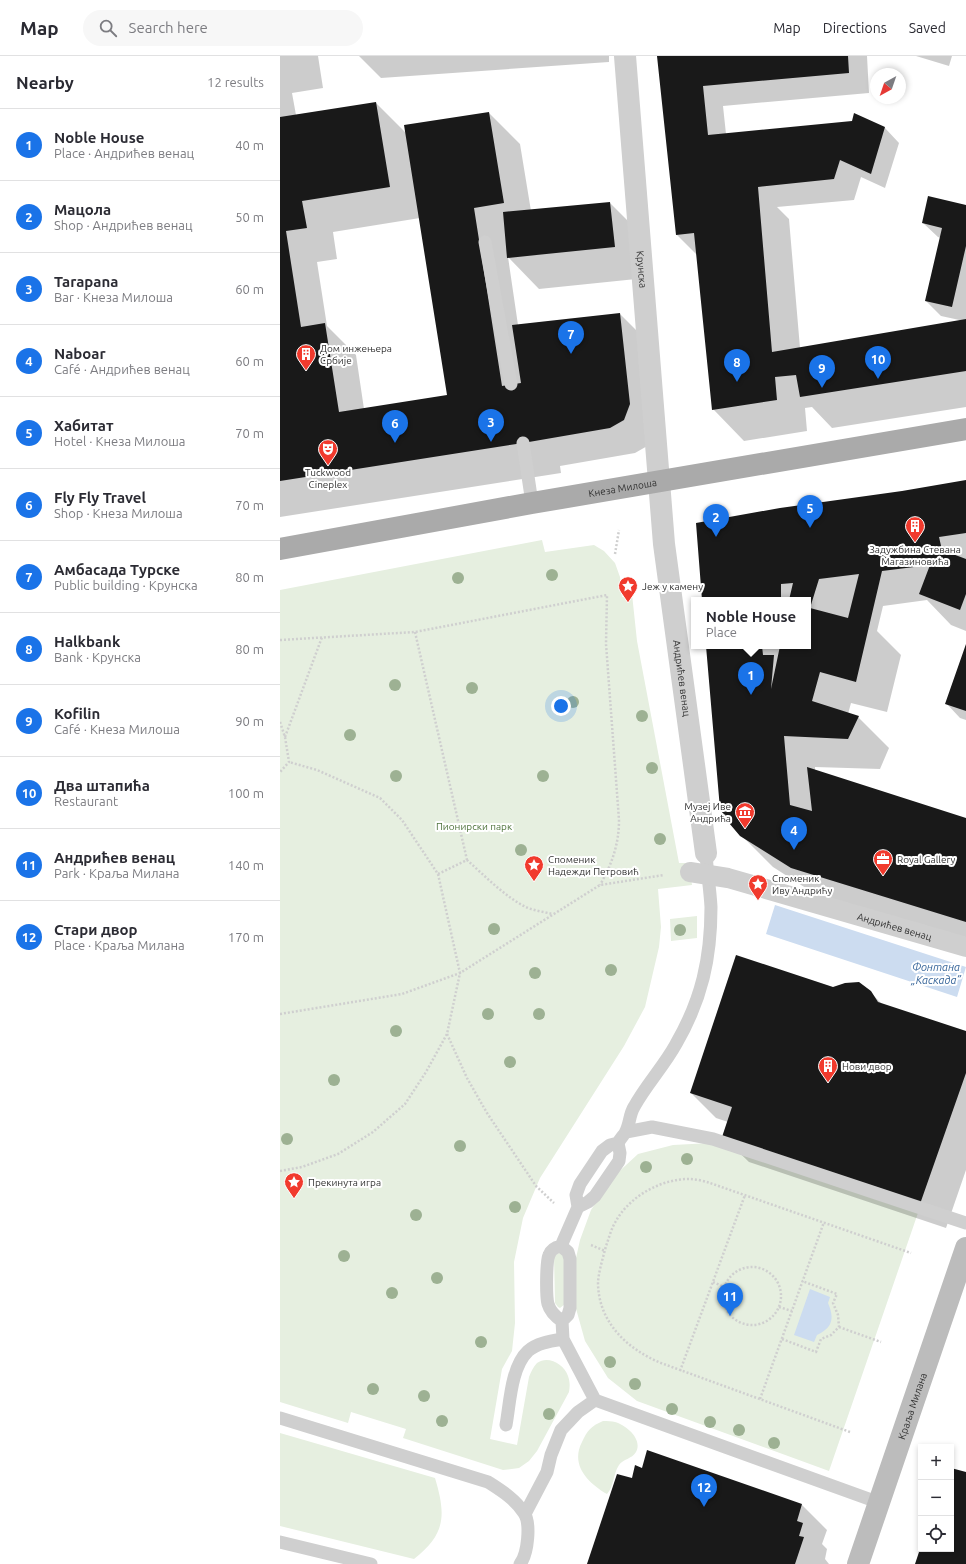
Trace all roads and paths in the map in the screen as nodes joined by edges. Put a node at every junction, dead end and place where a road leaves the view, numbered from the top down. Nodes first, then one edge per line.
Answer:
1 (625, 56) edge
2 (485, 242) dead end
3 (511, 384) dead end
4 (966, 429) edge
5 (523, 443) dead end
6 (660, 482) junction
7 (532, 503) junction
8 (620, 530) dead end
9 (280, 549) edge
10 (615, 554) dead end
11 (415, 632) junction
12 (322, 637) junction
13 (280, 640) edge
14 (280, 722) edge
15 (284, 737) junction
16 (289, 762) junction
17 (280, 772) edge
18 (706, 853) joint
19 (467, 860) junction
20 (699, 873) junction
21 (438, 874) junction
22 (600, 885) junction
23 (553, 914) junction
24 (966, 947) edge
25 (460, 973) junction
26 (280, 1014) edge
27 (447, 1034) junction
28 (626, 1132) junction
29 (618, 1143) junction
30 (280, 1171) edge
31 (745, 1195) junction
32 (578, 1207) junction
33 (572, 1220) junction
34 (824, 1222) junction
35 (966, 1223) edge
36 (561, 1246) junction
37 (966, 1248) edge
38 (911, 1253) dead end
39 (802, 1281) junction
40 (713, 1282) junction
41 (724, 1287) junction
42 (780, 1307) junction
43 (792, 1311) junction
44 (562, 1321) junction
45 (839, 1326) junction
46 (563, 1339) junction
47 (782, 1339) junction
48 (881, 1342) dead end
49 (680, 1371) junction
50 (760, 1399) junction
51 (595, 1400) junction
52 (280, 1418) edge
53 (506, 1424) dead end
54 (850, 1432) dead end
55 (880, 1502) junction
56 (525, 1514) junction
57 (280, 1542) edge
58 (371, 1564) edge
59 (520, 1564) edge
60 (858, 1564) edge

1 - 6 street, Крунска
2 - 3 lane
4 - 6 main road, Кнеза Милоша
5 - 7 lane
6 - 7 main road, Кнеза Милоша
6 - 18 street, Андрићев венац
7 - 9 main road, Кнеза Милоша
8 - 10 path
11 - 12 path
11 - 19 path
11 - 22 path
12 - 13 path
12 - 15 path
14 - 15 path
15 - 16 path
16 - 17 path
16 - 21 path
18 - 20 lane, Андрићев венац
19 - 21 path
19 - 23 path
20 - 22 path
20 - 24 street, Андрићев венац
20 - 28 lane, Андрићев венац
21 - 25 path
22 - 23 path
23 - 25 path
25 - 26 path
25 - 27 path
27 - 30 path
27 - 33 path
28 - 29 lane, Андрићев венац
28 - 35 lane
29 - 32 lane
29 - 32 lane
31 - 34 path
31 - 40 path
31 - 49 path
32 - 33 lane
33 - 36 lane
34 - 38 path
34 - 39 path
36 - 44 lane
36 - 44 lane
37 - 55 main road, Краља Милана
39 - 43 path
39 - 45 path
40 - 41 path
40 - 49 path
41 - 42 path
41 - 42 path
42 - 43 path
43 - 47 path
44 - 46 lane
45 - 47 path
45 - 48 path
46 - 51 lane
46 - 53 lane
47 - 50 path
49 - 50 path
50 - 54 path
51 - 55 lane
51 - 56 lane
52 - 56 lane
55 - 60 main road, Краља Милана
56 - 59 lane
57 - 58 lane

